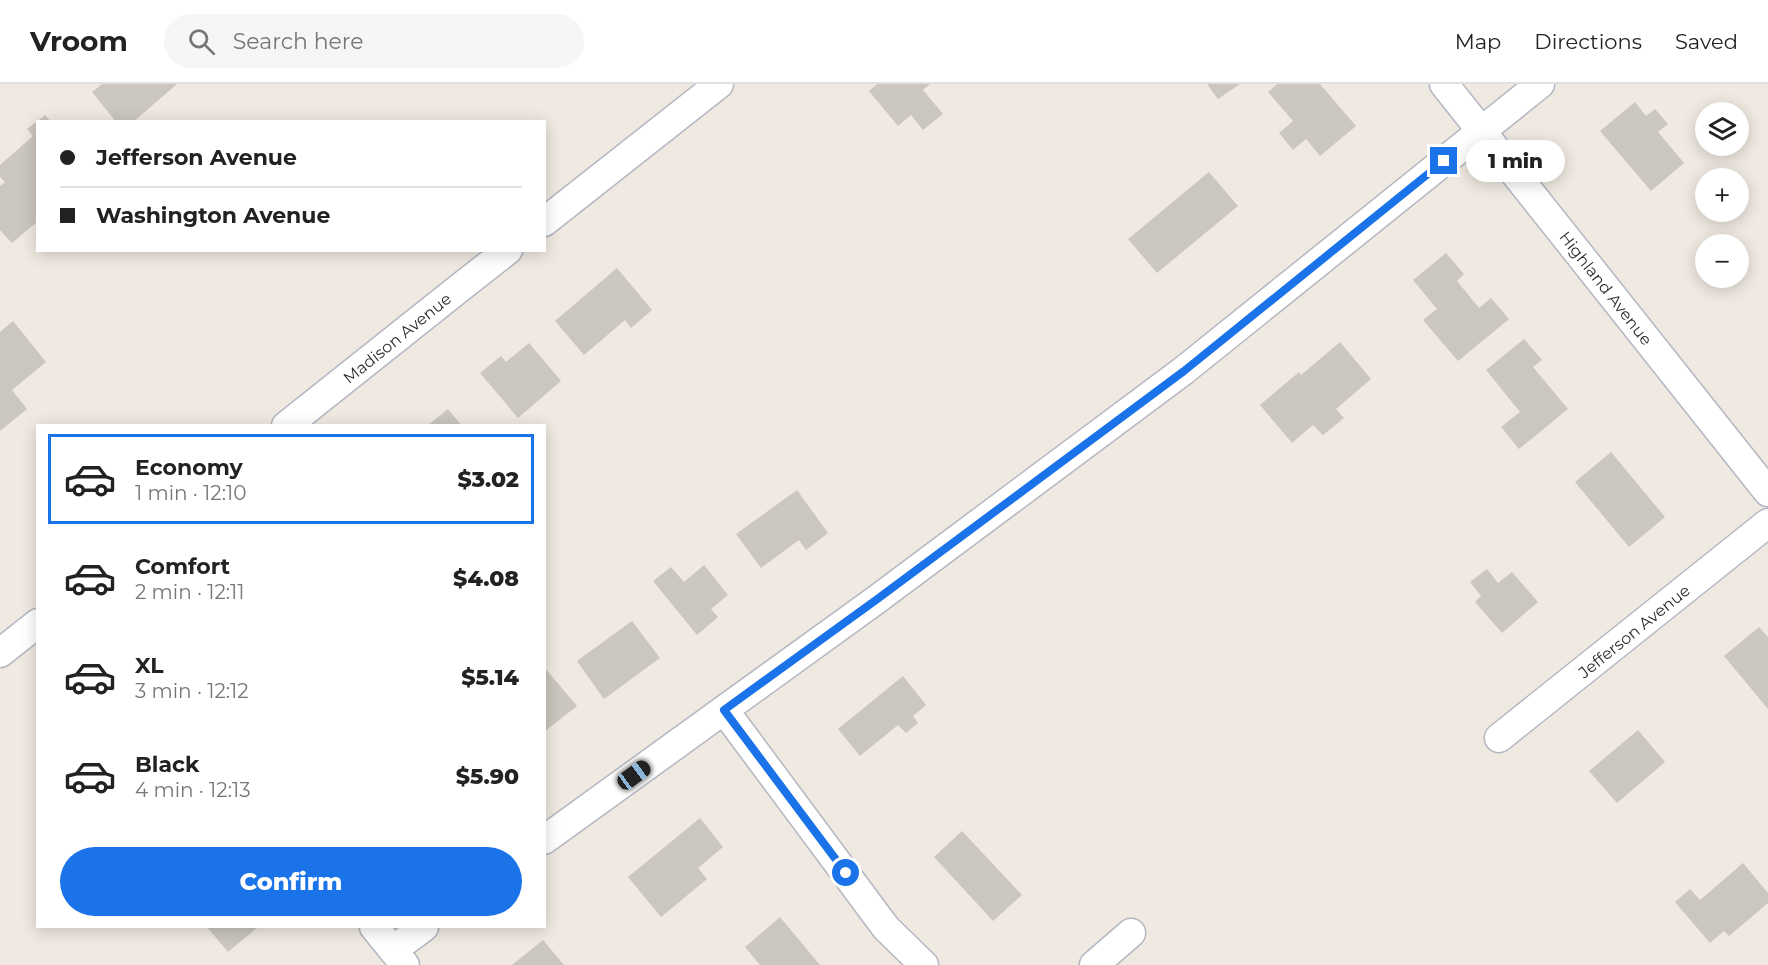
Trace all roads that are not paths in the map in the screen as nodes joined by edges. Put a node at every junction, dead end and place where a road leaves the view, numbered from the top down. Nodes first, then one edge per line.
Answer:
1 (719, 84) edge
2 (1444, 84) edge
3 (1540, 84) edge
4 (1482, 130) junction
5 (546, 220) edge
6 (506, 252) edge
7 (289, 424) edge
8 (1768, 492) edge
9 (1768, 523) edge
10 (36, 625) edge
11 (0, 653) edge
12 (724, 710) junction
13 (1499, 738) dead end
14 (546, 839) edge
15 (375, 928) edge
16 (423, 928) edge
17 (1131, 933) dead end
18 (399, 958) edge
19 (924, 965) edge
20 (1094, 965) edge

1 - 5 street
2 - 4 street, Highland Avenue
3 - 4 street
4 - 8 street, Highland Avenue
4 - 12 street
6 - 7 street, Madison Avenue
9 - 13 street, Jefferson Avenue
10 - 11 street
12 - 14 street
12 - 19 street
15 - 18 street
16 - 18 street
17 - 20 street

